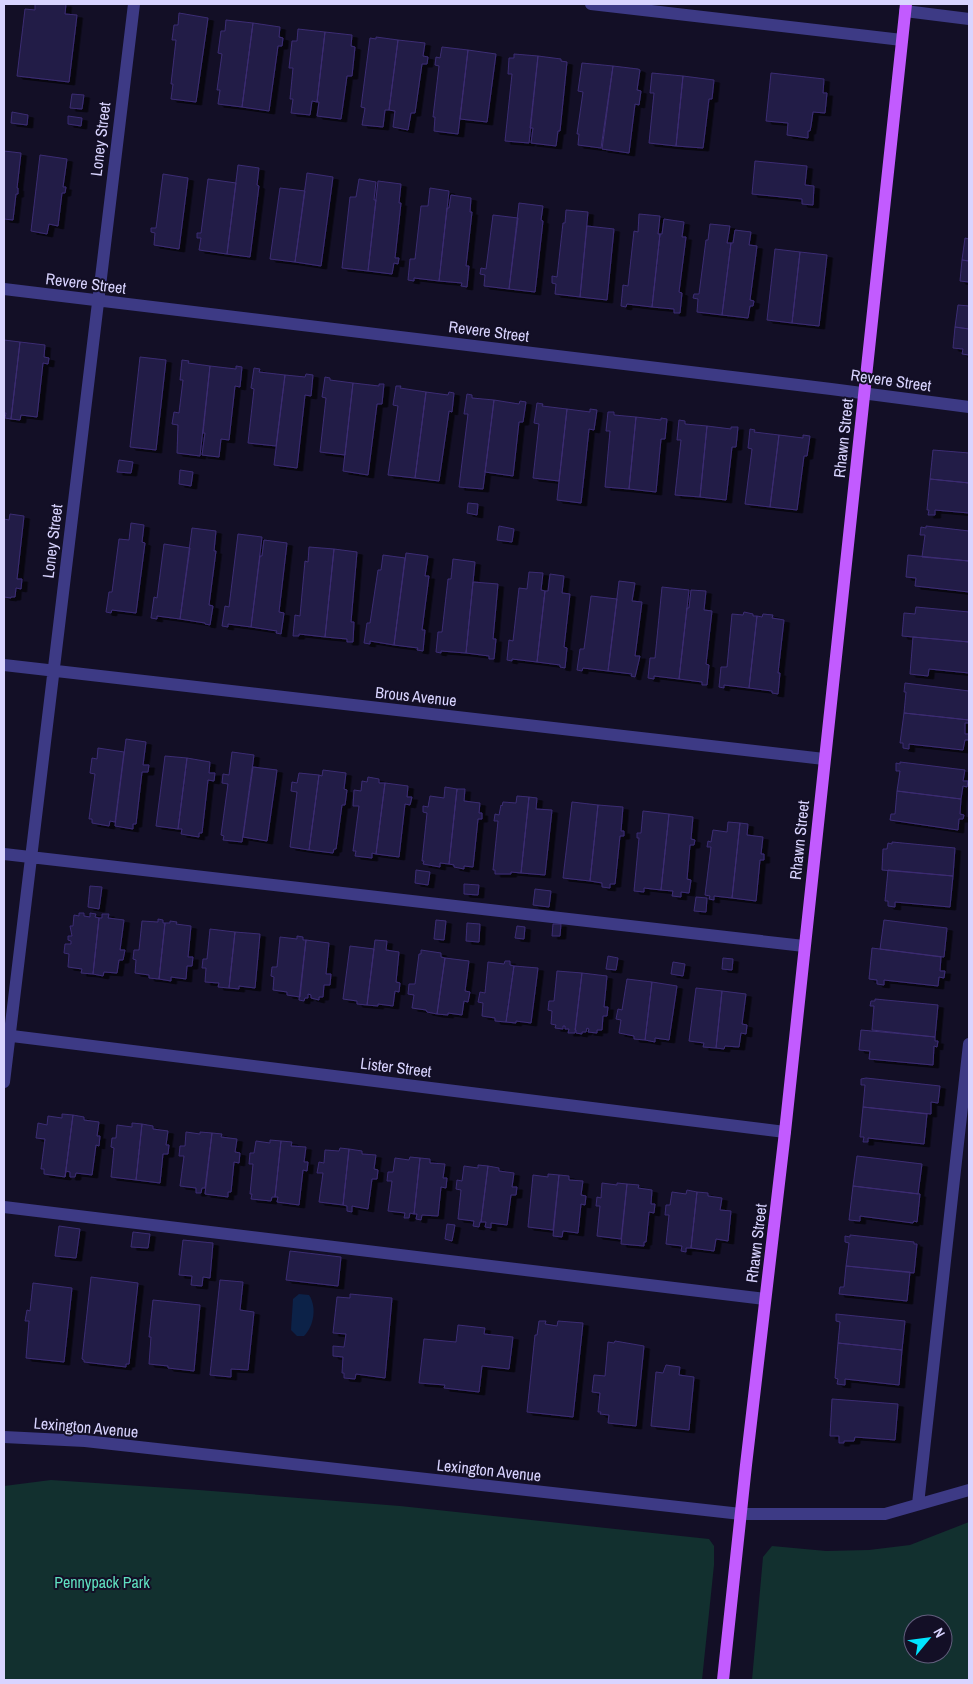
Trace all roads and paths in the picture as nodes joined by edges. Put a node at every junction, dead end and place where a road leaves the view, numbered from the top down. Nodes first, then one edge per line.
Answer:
1 (134, 4) edge
2 (590, 4) edge
3 (905, 8) edge
4 (969, 19) edge
5 (902, 40) junction
6 (4, 289) edge
7 (97, 301) junction
8 (864, 393) junction
9 (969, 407) edge
10 (4, 665) edge
11 (52, 672) junction
12 (824, 759) junction
13 (4, 854) edge
14 (31, 857) junction
15 (804, 946) junction
16 (7, 1035) edge
17 (969, 1044) edge
18 (4, 1082) edge
19 (785, 1132) junction
20 (964, 1138) edge
21 (4, 1207) edge
22 (765, 1299) junction
23 (4, 1437) edge
24 (969, 1490) edge
25 (918, 1504) junction
26 (741, 1514) junction
27 (723, 1680) edge

1 - 7 street, Loney Street
2 - 5 street
3 - 4 street
3 - 5 main road, Rhawn Street
5 - 8 main road, Rhawn Street
6 - 7 street, Revere Street
7 - 8 street, Revere Street
7 - 11 street, Loney Street
8 - 9 street, Revere Street
8 - 12 main road, Rhawn Street
10 - 11 street, Brous Avenue
11 - 12 street, Brous Avenue
11 - 14 street, Loney Street
12 - 15 main road, Rhawn Street
13 - 14 street
14 - 15 street
14 - 16 street, Loney Street
15 - 19 main road, Rhawn Street
16 - 18 street, Loney Street
16 - 19 street, Lister Street
17 - 20 street
19 - 22 main road, Rhawn Street
20 - 25 street
21 - 22 street
22 - 26 main road, Rhawn Street
23 - 26 street, Lexington Avenue
24 - 25 street, Lexington Avenue
25 - 26 street, Lexington Avenue
26 - 27 main road, Rhawn Street

